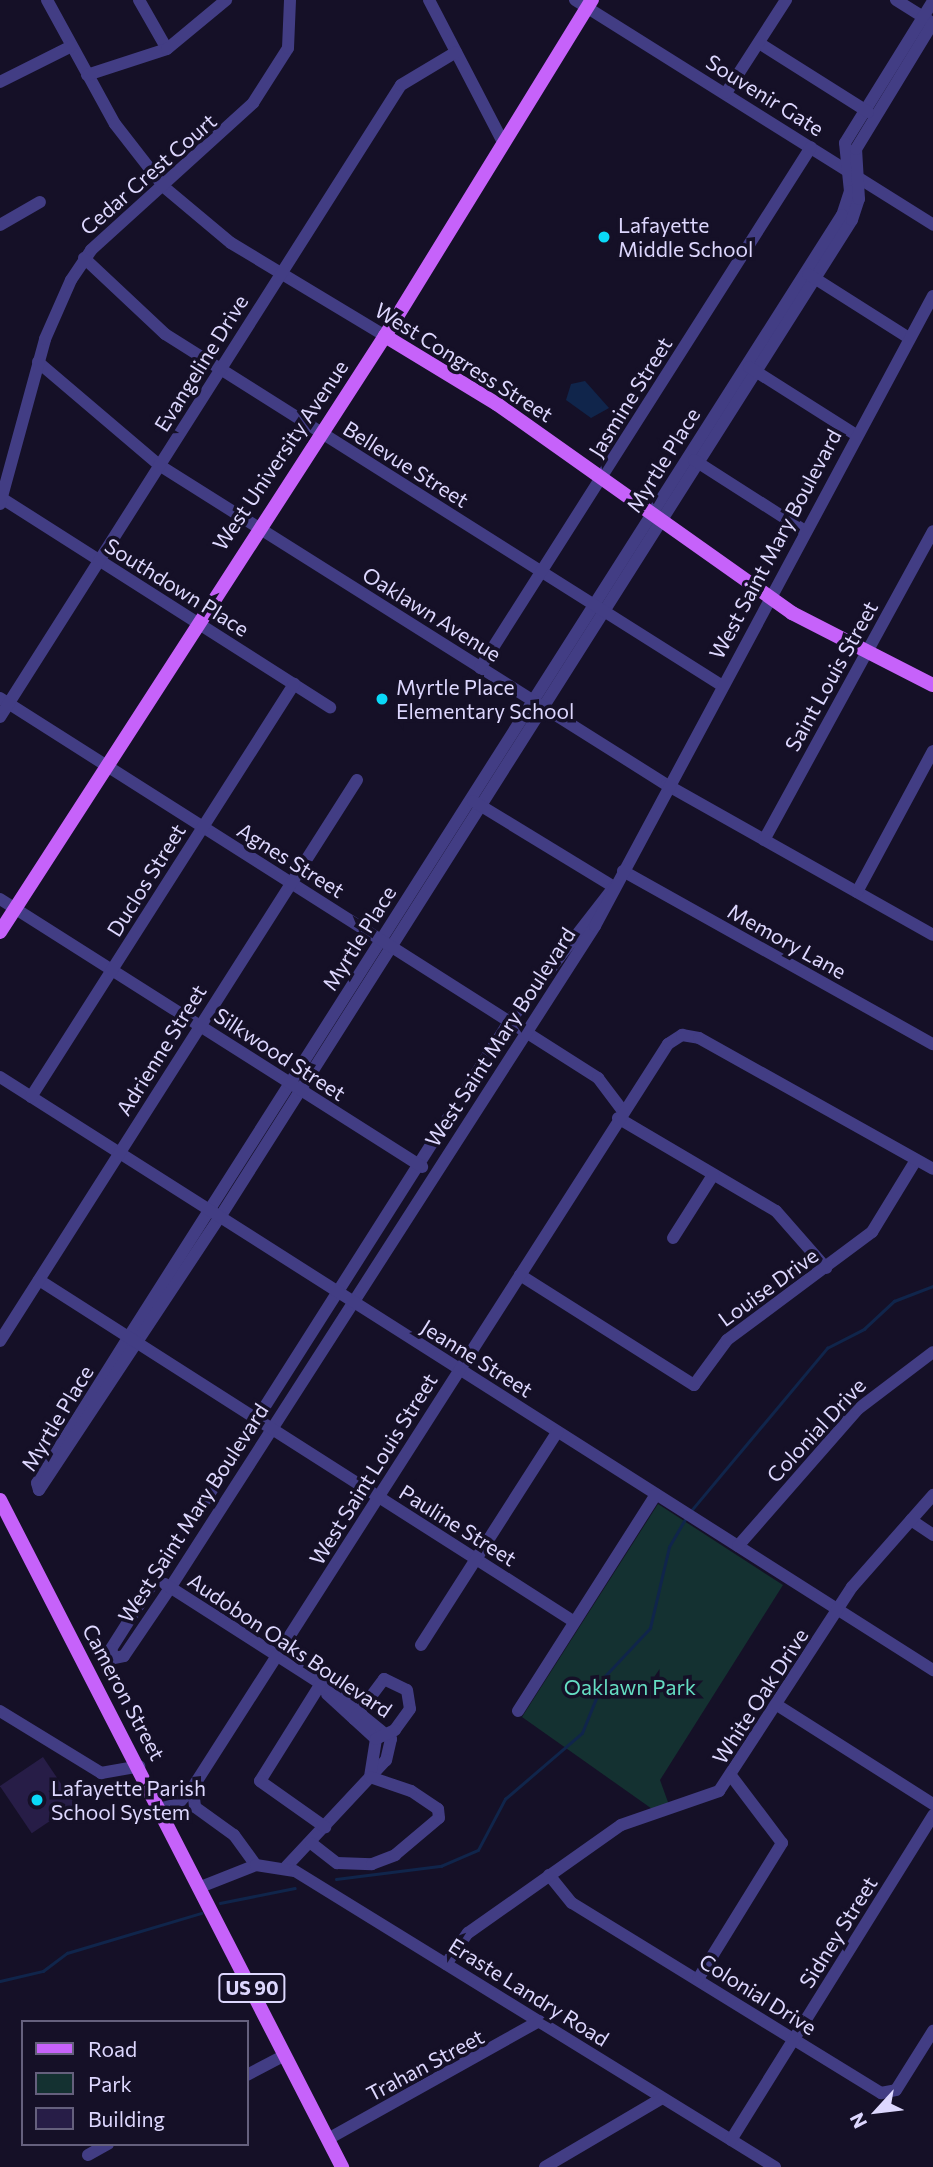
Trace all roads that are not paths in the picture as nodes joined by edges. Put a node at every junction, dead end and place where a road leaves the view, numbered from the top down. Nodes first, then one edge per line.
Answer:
1 (47, 0) edge
2 (139, 0) edge
3 (226, 0) edge
4 (290, 0) edge
5 (429, 0) edge
6 (786, 0) edge
7 (896, 0) edge
8 (933, 1) edge
9 (585, 3) edge
10 (208, 5) edge
11 (930, 21) edge
12 (760, 43) junction
13 (72, 46) junction
14 (167, 50) junction
15 (456, 52) junction
16 (87, 75) junction
17 (0, 82) edge
18 (726, 93) junction
19 (869, 113) junction
20 (502, 140) junction
21 (811, 147) junction
22 (848, 172) junction
23 (164, 187) junction
24 (40, 202) dead end
25 (0, 225) edge
26 (933, 225) edge
27 (85, 258) junction
28 (280, 273) junction
29 (809, 275) junction
30 (933, 296) edge
31 (385, 336) junction
32 (909, 338) junction
33 (38, 362) junction
34 (751, 368) junction
35 (220, 370) junction
36 (319, 432) junction
37 (856, 435) junction
38 (693, 459) junction
39 (159, 465) junction
40 (602, 477) junction
41 (2, 502) edge
42 (657, 515) junction
43 (257, 526) junction
44 (805, 531) junction
45 (933, 531) edge
46 (99, 560) junction
47 (540, 572) junction
48 (769, 597) junction
49 (598, 608) junction
50 (196, 622) junction
51 (867, 651) junction
52 (480, 668) junction
53 (294, 684) junction
54 (721, 685) junction
55 (933, 685) edge
56 (4, 701) edge
57 (538, 703) junction
58 (330, 706) dead end
59 (0, 717) edge
60 (933, 751) edge
61 (106, 765) junction
62 (356, 780) dead end
63 (667, 785) junction
64 (474, 802) junction
65 (203, 827) junction
66 (764, 840) junction
67 (623, 871) junction
68 (291, 882) junction
69 (614, 887) junction
70 (857, 892) junction
71 (0, 899) edge
72 (15, 909) junction
73 (0, 932) edge
74 (933, 935) edge
75 (386, 943) junction
76 (112, 970) junction
77 (509, 1022) junction
78 (198, 1024) junction
79 (524, 1031) junction
80 (933, 1044) edge
81 (0, 1077) edge
82 (294, 1086) junction
83 (31, 1097) junction
84 (620, 1114) junction
85 (120, 1153) junction
86 (916, 1160) junction
87 (418, 1164) junction
88 (933, 1170) edge
89 (433, 1174) junction
90 (713, 1175) junction
91 (215, 1214) junction
92 (673, 1238) dead end
93 (826, 1268) junction
94 (520, 1275) junction
95 (39, 1280) junction
96 (339, 1293) junction
97 (352, 1301) junction
98 (0, 1341) edge
99 (133, 1341) junction
100 (933, 1352) edge
101 (459, 1369) junction
102 (257, 1419) junction
103 (270, 1429) junction
104 (557, 1432) junction
105 (656, 1494) junction
106 (933, 1495) edge
107 (378, 1497) junction
108 (0, 1500) edge
109 (911, 1520) junction
110 (933, 1535) edge
111 (738, 1546) junction
112 (476, 1559) junction
113 (155, 1578) junction
114 (170, 1588) junction
115 (838, 1610) junction
116 (573, 1620) junction
117 (421, 1645) dead end
118 (277, 1656) junction
119 (933, 1670) edge
120 (320, 1685) junction
121 (778, 1704) junction
122 (0, 1711) edge
123 (518, 1711) dead end
124 (356, 1715) junction
125 (382, 1737) junction
126 (139, 1766) junction
127 (370, 1777) junction
128 (732, 1777) junction
129 (193, 1787) junction
130 (933, 1804) edge
131 (162, 1808) junction
132 (933, 1815) edge
133 (325, 1827) junction
134 (311, 1843) junction
135 (256, 1865) junction
136 (285, 1868) junction
137 (549, 1875) junction
138 (203, 1886) junction
139 (446, 1964) junction
140 (698, 1979) junction
141 (539, 2021) junction
142 (933, 2031) edge
143 (795, 2040) junction
144 (285, 2055) junction
145 (248, 2074) edge
146 (662, 2098) junction
147 (328, 2139) junction
148 (731, 2140) junction
149 (104, 2146) edge
150 (88, 2155) dead end
151 (342, 2167) edge
152 (545, 2167) edge
153 (775, 2167) edge

1 - 13 street, West Congress Street
2 - 14 street
3 - 10 street
4 - 23 street, Cedar Crest Court
5 - 15 street
6 - 12 street
7 - 11 street
8 - 11 street, Myrtle Place
9 - 18 street, Souvenir Gate
9 - 20 main road, West University Avenue
10 - 14 street
11 - 19 street, Myrtle Place
12 - 18 street
12 - 19 street
13 - 16 street, West Congress Street
13 - 17 street
14 - 16 street
15 - 20 street
15 - 28 street, Evangeline Drive
16 - 23 street, West Congress Street
18 - 21 street, Souvenir Gate
19 - 22 street, Myrtle Place
20 - 31 main road, West University Avenue
21 - 22 street, Souvenir Gate
21 - 40 street, Jasmine Street
22 - 26 street, Souvenir Gate
22 - 29 street, Myrtle Place
23 - 27 street, Cedar Crest Court
23 - 28 street, West Congress Street
24 - 25 street
27 - 33 street, Cedar Crest Court
27 - 35 street, Bellevue Street
28 - 31 street, West Congress Street
28 - 35 street, Evangeline Drive
29 - 32 street
29 - 34 street, Myrtle Place
30 - 32 street, West Saint Mary Boulevard
31 - 36 main road, West University Avenue
31 - 40 main road, West Congress Street
32 - 37 street, West Saint Mary Boulevard
33 - 39 street, Oaklawn Avenue
33 - 41 street, Cedar Crest Court
34 - 37 street
34 - 38 street, Myrtle Place
35 - 36 street, Bellevue Street
35 - 39 street, Evangeline Drive
36 - 43 main road, West University Avenue
36 - 47 street, Bellevue Street
37 - 44 street, West Saint Mary Boulevard
38 - 42 street, Myrtle Place
38 - 44 street
39 - 43 street, Oaklawn Avenue
39 - 46 street, Evangeline Drive
40 - 42 main road, West Congress Street
40 - 47 street, Jasmine Street
41 - 46 street, Southdown Place
42 - 48 main road, West Congress Street
42 - 49 street, Myrtle Place
43 - 50 main road, West University Avenue
43 - 52 street, Oaklawn Avenue
44 - 48 street, West Saint Mary Boulevard
45 - 51 street, Saint Louis Street
46 - 50 street, Southdown Place
46 - 56 street, Evangeline Drive
47 - 49 street, Bellevue Street
47 - 52 street, Jasmine Street
48 - 51 main road, West Congress Street
48 - 54 street, West Saint Mary Boulevard
49 - 54 street, Bellevue Street
49 - 57 street, Myrtle Place
50 - 53 street, Southdown Place
50 - 61 main road, West University Avenue
51 - 55 main road, West Congress Street
51 - 66 street, Saint Louis Street
52 - 57 street, Oaklawn Avenue
53 - 58 street, Southdown Place
53 - 65 street, Duclos Street
54 - 63 street, West Saint Mary Boulevard
56 - 59 street, Evangeline Drive
56 - 61 street, Agnes Street
57 - 63 street, Oaklawn Avenue
57 - 64 street, Myrtle Place
60 - 70 street
61 - 65 street, Agnes Street
61 - 72 main road, West University Avenue
62 - 68 street, Adrienne Street
63 - 66 street, Oaklawn Avenue
63 - 67 street, West Saint Mary Boulevard
64 - 69 street
64 - 75 street, Myrtle Place
65 - 68 street, Agnes Street
65 - 76 street, Duclos Street
66 - 70 street, Oaklawn Avenue
67 - 69 street, West Saint Mary Boulevard
67 - 80 street, Memory Lane
68 - 75 street, Agnes Street
68 - 78 street, Adrienne Street
69 - 77 street, West Saint Mary Boulevard
69 - 79 street, West Saint Mary Boulevard
70 - 74 street, Oaklawn Avenue
71 - 72 street, Silkwood Street
72 - 73 main road, West University Avenue
72 - 76 street, Silkwood Street
75 - 77 street, Agnes Street
75 - 82 street, Myrtle Place
76 - 78 street, Silkwood Street
76 - 83 street, Duclos Street
77 - 79 street, Agnes Street
77 - 87 street, West Saint Mary Boulevard
78 - 82 street, Silkwood Street
78 - 85 street, Adrienne Street
79 - 84 street, Agnes Street
79 - 89 street, West Saint Mary Boulevard
81 - 83 street, Jeanne Street
82 - 87 street, Silkwood Street
82 - 91 street, Myrtle Place
83 - 85 street, Jeanne Street
84 - 86 street, West Saint Louis Street
84 - 90 street, Agnes Street
84 - 94 street, West Saint Louis Street
85 - 91 street, Jeanne Street
85 - 95 street, Adrienne Street
86 - 88 street
86 - 93 street, Louise Drive
87 - 89 street, Silkwood Street
87 - 96 street, West Saint Mary Boulevard
89 - 97 street, West Saint Mary Boulevard
90 - 92 street
90 - 93 street, Agnes Street
91 - 96 street, Jeanne Street
91 - 99 street, Myrtle Place
93 - 94 street, Louise Drive
94 - 101 street, West Saint Louis Street
95 - 98 street, Adrienne Street
95 - 99 street, Pauline Street
96 - 97 street, Jeanne Street
96 - 102 street, West Saint Mary Boulevard
97 - 101 street, Jeanne Street
97 - 103 street, West Saint Mary Boulevard
99 - 99 street, Myrtle Place
99 - 102 street, Pauline Street
100 - 111 street, Colonial Drive
101 - 104 street, Jeanne Street
101 - 107 street, West Saint Louis Street
102 - 103 street, Pauline Street
102 - 113 street, West Saint Mary Boulevard
103 - 107 street, Pauline Street
103 - 114 street, West Saint Mary Boulevard
104 - 105 street, Jeanne Street
104 - 112 street
105 - 111 street, Jeanne Street
105 - 116 street
106 - 109 street, White Oak Drive
107 - 112 street, Pauline Street
107 - 118 street, West Saint Louis Street
108 - 126 main road, Cameron Street / US 90
109 - 110 street
109 - 115 street, White Oak Drive
111 - 115 street, Jeanne Street
112 - 116 street, Pauline Street
112 - 117 street
113 - 114 street, Audobon Oaks Boulevard
113 - 114 street, West Saint Mary Boulevard
114 - 118 street, Audobon Oaks Boulevard
115 - 119 street, Jeanne Street
115 - 121 street, White Oak Drive
116 - 123 street
118 - 120 street, Audobon Oaks Boulevard
118 - 129 street, West Saint Louis Street
120 - 124 street, Audobon Oaks Boulevard
120 - 133 street
121 - 128 street, White Oak Drive
121 - 130 street
122 - 126 street
124 - 125 street, Audobon Oaks Boulevard
124 - 125 street
125 - 127 street
126 - 131 main road, Cameron Street / US 90
127 - 133 street
127 - 134 street
128 - 137 street, White Oak Drive
128 - 140 street
129 - 131 street
129 - 135 street
131 - 138 main road, Cameron Street / US 90
132 - 143 street, Sidney Street
133 - 134 street
134 - 136 street
135 - 136 street, Eraste Landry Road
135 - 138 street, Eraste Landry Road
136 - 139 street, Eraste Landry Road
137 - 139 street, White Oak Drive
137 - 140 street, Colonial Drive
138 - 144 main road, Cameron Street / US 90
139 - 141 street, Eraste Landry Road
140 - 143 street, Colonial Drive
141 - 146 street, Eraste Landry Road
141 - 147 street, Trahan Street
142 - 143 street, Colonial Drive
143 - 148 street, Sidney Street
144 - 145 street
144 - 147 main road, Cameron Street / US 90
146 - 148 street, Eraste Landry Road
146 - 152 street
147 - 151 main road, Cameron Street / US 90
148 - 153 street, Eraste Landry Road
149 - 150 street

